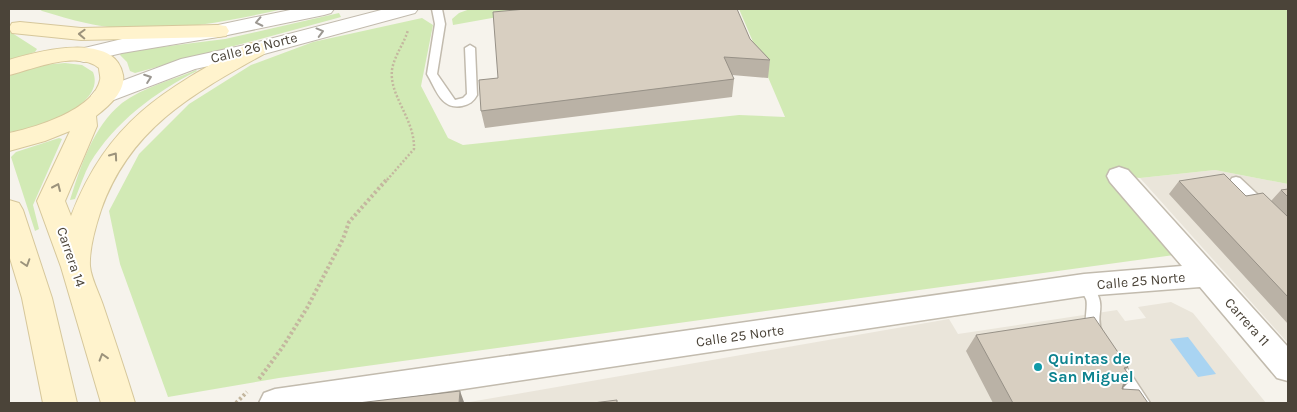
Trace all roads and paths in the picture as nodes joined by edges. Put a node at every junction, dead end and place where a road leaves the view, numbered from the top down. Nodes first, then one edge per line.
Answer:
1 (324, 9) edge
2 (438, 9) edge
3 (402, 10) edge
4 (15, 24) edge
5 (218, 31) junction
6 (470, 48) dead end
7 (256, 49) junction
8 (78, 54) junction
9 (9, 68) edge
10 (94, 105) junction
11 (9, 142) edge
12 (1119, 176) dead end
13 (1236, 181) dead end
14 (9, 214) edge
15 (1288, 231) edge
16 (76, 267) junction
17 (1206, 275) junction
18 (1084, 285) junction
19 (1103, 344) edge
20 (1114, 360) edge
21 (1288, 368) edge
22 (255, 383) dead end
23 (249, 390) dead end
24 (1135, 402) edge
25 (60, 403) edge
26 (118, 403) edge
27 (236, 403) edge
28 (276, 403) edge

1 -> 5 street, Calle 26 Norte
2 - 6 lane
7 -> 3 street, Calle 26 Norte
3 - 22 path
5 -> 4 main road
4 - 8 main road
5 - 8 street, Calle 26 Norte
10 -> 7 street, Calle 26 Norte
16 -> 7 main road
8 - 9 main road
8 - 10 main road, Carrera 14
10 - 11 main road
16 -> 10 main road, Carrera 14
12 - 17 street, Carrera 11
13 - 15 lane
14 -> 25 main road
26 -> 16 main road, Carrera 14
17 - 18 street, Calle 25 Norte
17 - 21 street, Carrera 11
18 - 19 lane
18 - 28 street, Calle 25 Norte
20 - 24 lane
23 - 27 path

